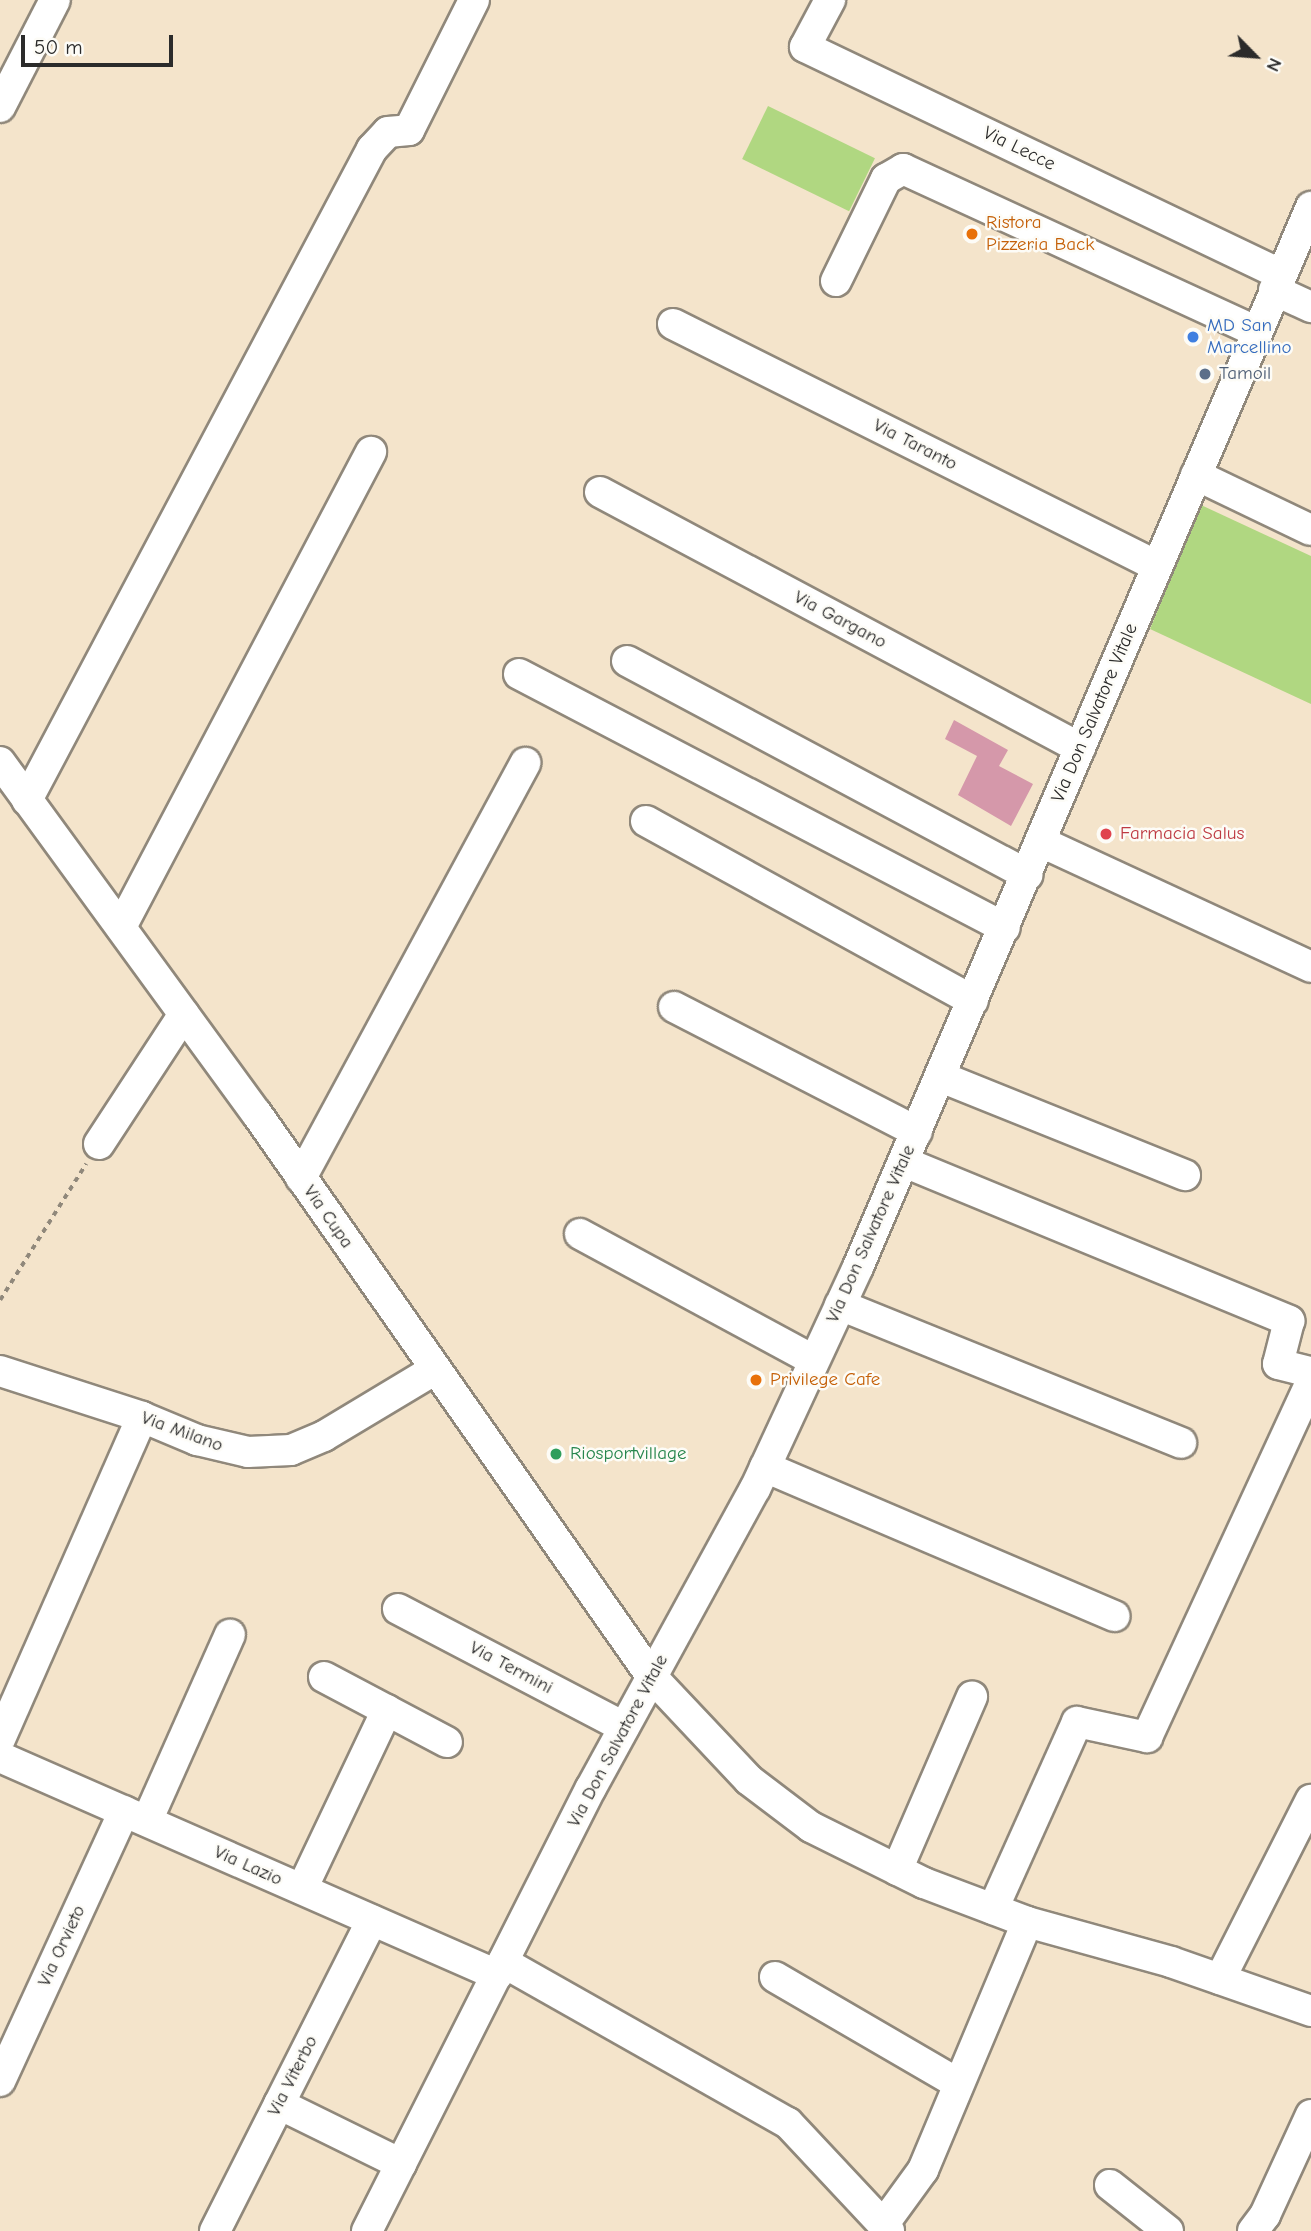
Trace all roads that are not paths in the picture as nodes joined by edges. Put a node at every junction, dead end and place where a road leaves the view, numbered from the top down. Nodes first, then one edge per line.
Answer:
1 (55, 0) edge
2 (474, 0) edge
3 (830, 0) edge
4 (0, 107) edge
5 (1311, 207) edge
6 (836, 281) dead end
7 (1277, 282) junction
8 (1311, 307) edge
9 (673, 324) dead end
10 (1256, 331) junction
11 (371, 452) dead end
12 (1196, 475) junction
13 (600, 492) dead end
14 (1311, 530) edge
15 (1157, 566) junction
16 (627, 661) dead end
17 (519, 674) dead end
18 (1080, 748) junction
19 (0, 762) edge
20 (525, 763) dead end
21 (27, 800) junction
22 (646, 821) dead end
23 (1041, 842) junction
24 (1027, 874) junction
25 (121, 927) junction
26 (1005, 928) junction
27 (1311, 967) edge
28 (973, 1001) junction
29 (674, 1007) dead end
30 (184, 1014) junction
31 (941, 1077) junction
32 (916, 1132) junction
33 (99, 1144) road end
34 (904, 1162) junction
35 (1185, 1175) dead end
36 (301, 1178) junction
37 (580, 1234) dead end
38 (840, 1306) junction
39 (813, 1360) junction
40 (434, 1370) junction
41 (0, 1371) edge
42 (1311, 1372) edge
43 (1311, 1382) edge
44 (142, 1417) junction
45 (1181, 1443) dead end
46 (765, 1468) junction
47 (398, 1609) dead end
48 (1115, 1616) dead end
49 (230, 1635) dead end
50 (324, 1677) dead end
51 (652, 1677) junction
52 (972, 1697) dead end
53 (387, 1710) junction
54 (624, 1727) junction
55 (0, 1739) edge
56 (447, 1742) dead end
57 (0, 1757) edge
58 (1311, 1800) edge
59 (135, 1816) junction
60 (897, 1870) junction
61 (302, 1889) junction
62 (993, 1909) junction
63 (372, 1920) junction
64 (1027, 1922) junction
65 (500, 1969) junction
66 (775, 1977) dead end
67 (1220, 1979) junction
68 (1311, 2011) edge
69 (0, 2081) edge
70 (957, 2083) junction
71 (279, 2104) junction
72 (1311, 2115) edge
73 (1305, 2146) edge
74 (401, 2164) junction
75 (1110, 2185) dead end
76 (886, 2228) edge
77 (215, 2231) edge
78 (367, 2231) edge
79 (1168, 2231) edge
80 (1253, 2231) edge

1 - 4 street
2 - 21 street
3 - 7 street, Via Lecce
5 - 7 street, Via Don Salvatore Vitale
6 - 10 street
7 - 8 street
7 - 10 street, Via Don Salvatore Vitale
9 - 15 street, Via Taranto
10 - 12 street, Via Don Salvatore Vitale
11 - 25 street
12 - 14 street
12 - 15 street, Via Don Salvatore Vitale
13 - 18 street, Via Gargano
15 - 18 street, Via Don Salvatore Vitale
16 - 24 street
17 - 26 street
18 - 23 street, Via Don Salvatore Vitale
19 - 21 street, Via Cupa
20 - 36 street
21 - 25 street, Via Cupa
22 - 28 street
23 - 24 street, Via Don Salvatore Vitale
23 - 27 street
24 - 26 street, Via Don Salvatore Vitale
25 - 30 street, Via Cupa
26 - 28 street, Via Don Salvatore Vitale
28 - 31 street, Via Don Salvatore Vitale
29 - 32 street
30 - 33 street
30 - 36 street, Via Cupa
31 - 32 street, Via Don Salvatore Vitale
31 - 35 street
32 - 34 street, Via Don Salvatore Vitale
34 - 38 street, Via Don Salvatore Vitale
34 - 42 street
36 - 40 street, Via Cupa
37 - 39 street
38 - 39 street, Via Don Salvatore Vitale
38 - 45 street
39 - 46 street, Via Don Salvatore Vitale
40 - 44 street, Via Milano
40 - 51 street, Via Cupa
41 - 44 street, Via Milano
43 - 62 street
44 - 55 street
46 - 48 street
46 - 51 street, Via Don Salvatore Vitale
47 - 54 street, Via Termini
49 - 59 street, Via Orvieto
50 - 53 street
51 - 54 street, Via Don Salvatore Vitale
51 - 60 street, Via Cupa
52 - 60 street
53 - 56 street
53 - 61 street
54 - 65 street, Via Don Salvatore Vitale
57 - 59 street, Via Lazio
58 - 67 street
59 - 61 street, Via Lazio
59 - 69 street, Via Orvieto
60 - 62 street, Via Cupa
61 - 63 street, Via Lazio
62 - 64 street, Via Cupa
63 - 65 street, Via Lazio
63 - 71 street, Via Viterbo
64 - 67 street, Via Cupa
64 - 70 street
65 - 74 street, Via Don Salvatore Vitale
65 - 76 street, Via Lazio
66 - 70 street
67 - 68 street, Via Cupa
70 - 76 street
71 - 74 street
71 - 77 street, Via Viterbo
72 - 73 street
73 - 80 street
74 - 78 street, Via Don Salvatore Vitale
75 - 79 street

